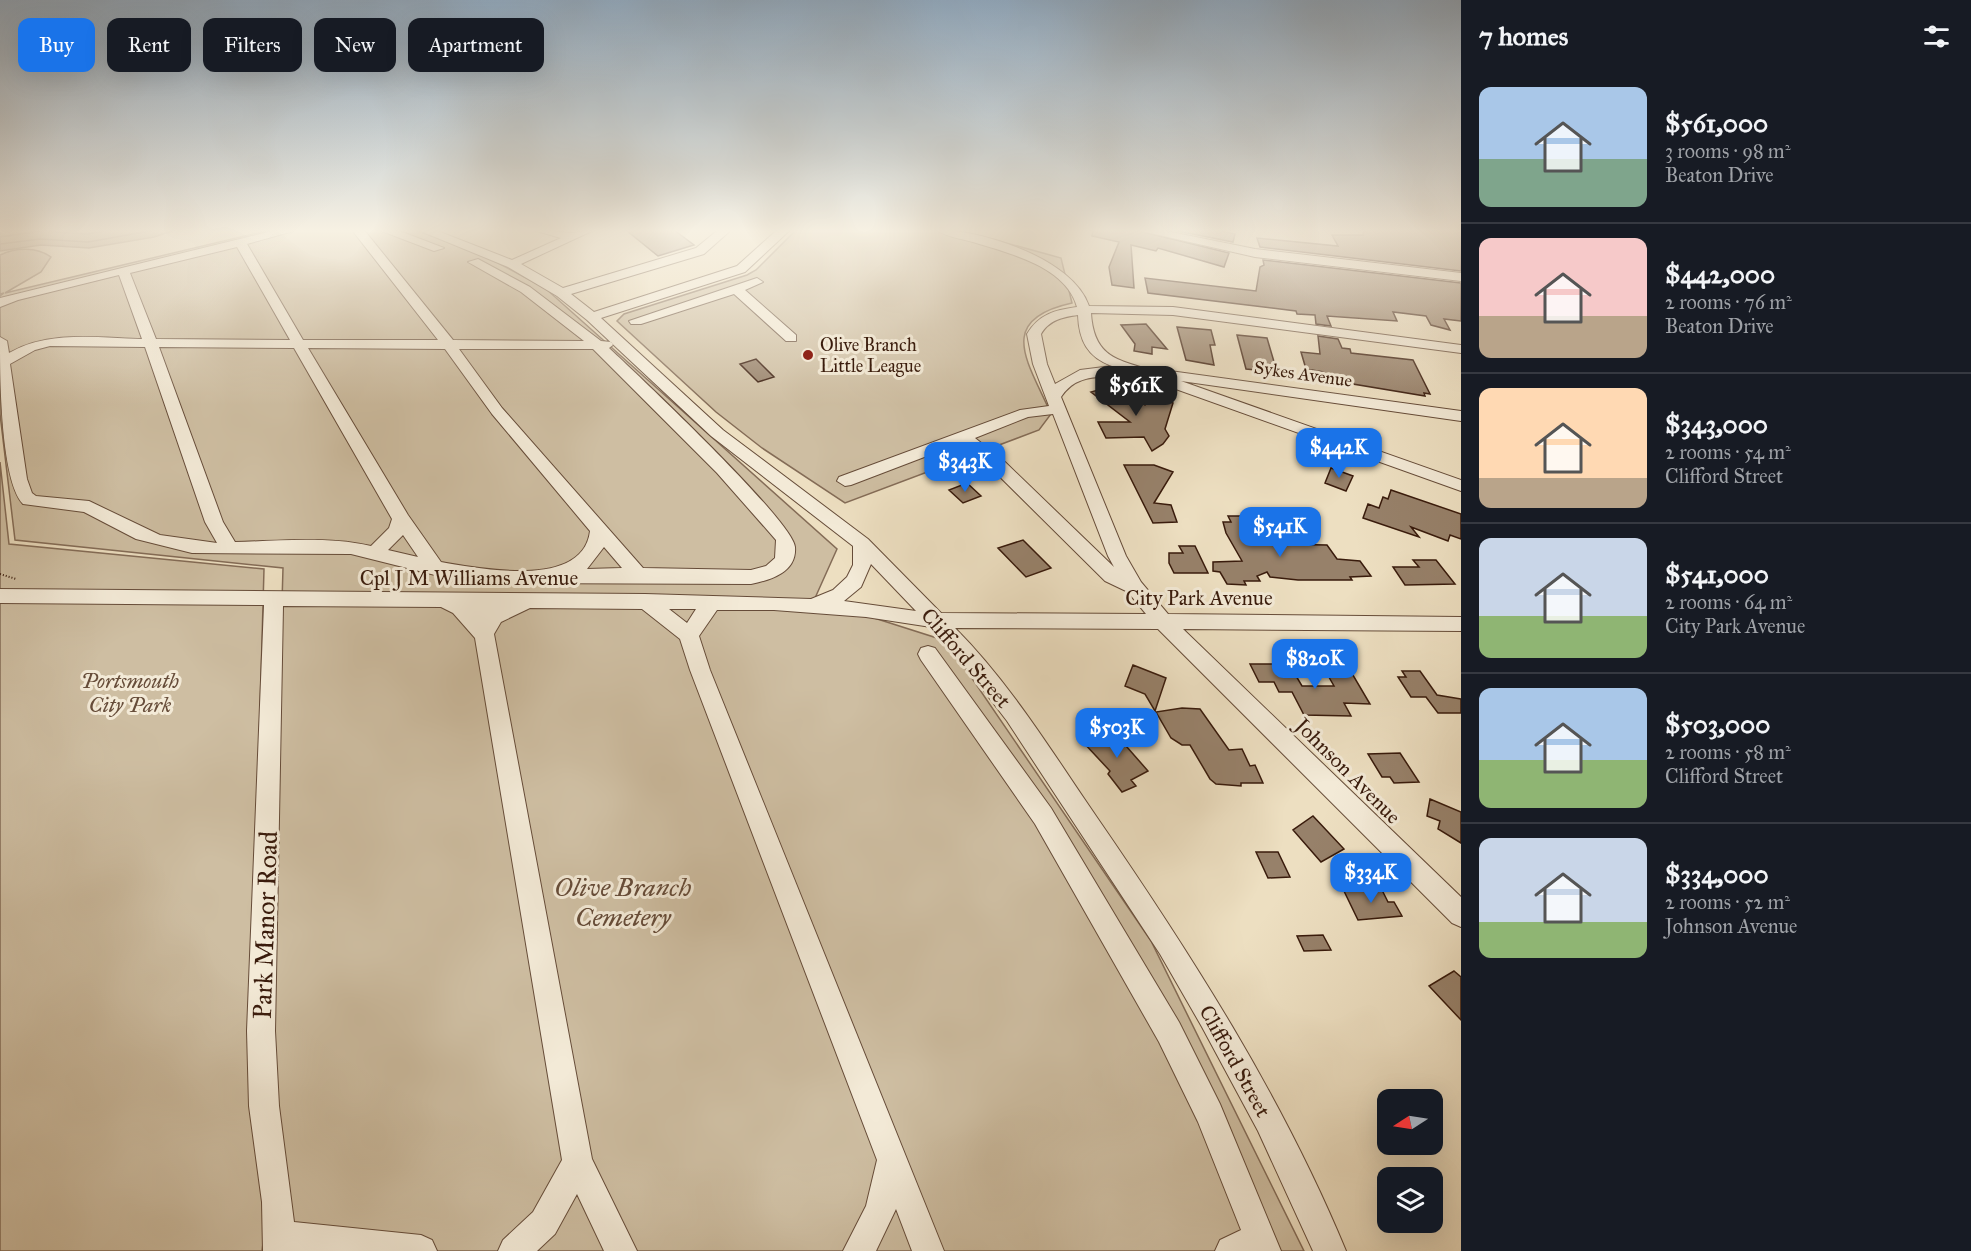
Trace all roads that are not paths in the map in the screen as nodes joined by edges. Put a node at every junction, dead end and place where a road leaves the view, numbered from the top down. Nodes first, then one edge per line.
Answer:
1 (50, 288) edge
2 (130, 288) edge
3 (267, 288) edge
4 (404, 288) edge
5 (526, 288) edge
6 (554, 288) edge
7 (577, 288) edge
8 (628, 288) edge
9 (682, 288) edge
10 (1074, 288) edge
11 (736, 289) joint
12 (562, 293) junction
13 (643, 301) junction
14 (0, 303) edge
15 (1083, 309) junction
16 (658, 314) junction
17 (591, 317) junction
18 (636, 321) dead end
19 (791, 338) dead end
20 (0, 340) edge
21 (151, 342) junction
22 (40, 343) junction
23 (299, 344) junction
24 (620, 344) junction
25 (449, 345) junction
26 (498, 345) junction
27 (598, 346) junction
28 (1461, 349) edge
29 (4, 362) junction
30 (466, 368) junction
31 (1139, 371) junction
32 (1057, 402) junction
33 (1461, 416) edge
34 (963, 436) junction
35 (845, 481) dead end
36 (1461, 486) edge
37 (401, 519) junction
38 (599, 530) junction
39 (862, 543) junction
40 (230, 549) junction
41 (376, 552) junction
42 (435, 568) junction
43 (638, 575) junction
44 (551, 576) junction
45 (1134, 587) junction
46 (0, 596) edge
47 (274, 599) junction
48 (443, 600) junction
49 (478, 600) junction
50 (535, 600) junction
51 (645, 601) junction
52 (712, 602) junction
53 (806, 604) junction
54 (936, 620) junction
55 (1164, 623) junction
56 (1461, 624) edge
57 (483, 634) junction
58 (690, 635) junction
59 (928, 654) dead end
60 (1450, 894) edge
61 (1461, 914) edge
62 (892, 1161) junction
63 (577, 1162) junction
64 (279, 1244) edge
65 (1263, 1244) edge
66 (421, 1251) edge
67 (514, 1251) edge
68 (621, 1251) edge
69 (859, 1251) edge
70 (928, 1251) edge
71 (1231, 1251) edge
72 (1330, 1251) edge

1 - 14 street
2 - 21 street
3 - 23 street
4 - 25 street
5 - 27 street
6 - 12 street, Clifford Street
7 - 12 street
8 - 13 street
9 - 13 street
10 - 15 street
11 - 16 street
11 - 19 street
12 - 17 street, Clifford Street
13 - 16 street
13 - 17 street
15 - 28 street
15 - 31 street
15 - 32 street, Johnson Avenue
16 - 18 street
17 - 24 street, Clifford Street
20 - 22 street
20 - 29 street
21 - 22 street
21 - 23 street
21 - 40 street
22 - 29 street
23 - 25 street
23 - 37 street
24 - 27 street
24 - 39 street, Clifford Street
25 - 26 street
25 - 30 street
26 - 27 street
26 - 30 street
27 - 43 street
29 - 40 street
30 - 38 street
31 - 32 street
31 - 33 street, Sykes Avenue
31 - 36 street
32 - 34 street
32 - 45 street, Johnson Avenue
34 - 35 street
34 - 45 street
37 - 41 street
37 - 42 street
38 - 43 street
38 - 44 street
39 - 53 street
39 - 54 street, Clifford Street
40 - 41 street
41 - 42 street
42 - 44 street
43 - 44 street
45 - 55 street, Johnson Avenue
46 - 47 street, Cpl J M Williams Avenue
47 - 48 street, Cpl J M Williams Avenue
47 - 64 street, Park Manor Road
48 - 49 street, Cpl J M Williams Avenue
48 - 57 street
49 - 50 street, Cpl J M Williams Avenue
49 - 57 street
50 - 51 street, Cpl J M Williams Avenue
50 - 57 street
51 - 52 street, Cpl J M Williams Avenue
51 - 58 street
52 - 53 street, Cpl J M Williams Avenue
52 - 58 street
53 - 54 street, Cpl J M Williams Avenue
54 - 55 street, City Park Avenue
54 - 72 street, Clifford Street
55 - 56 street, City Park Avenue
55 - 60 street, Johnson Avenue
57 - 63 street
58 - 62 street
59 - 65 street
60 - 61 street, Johnson Avenue
62 - 69 street
62 - 70 street
63 - 67 street
63 - 68 street
64 - 66 street
65 - 71 street

